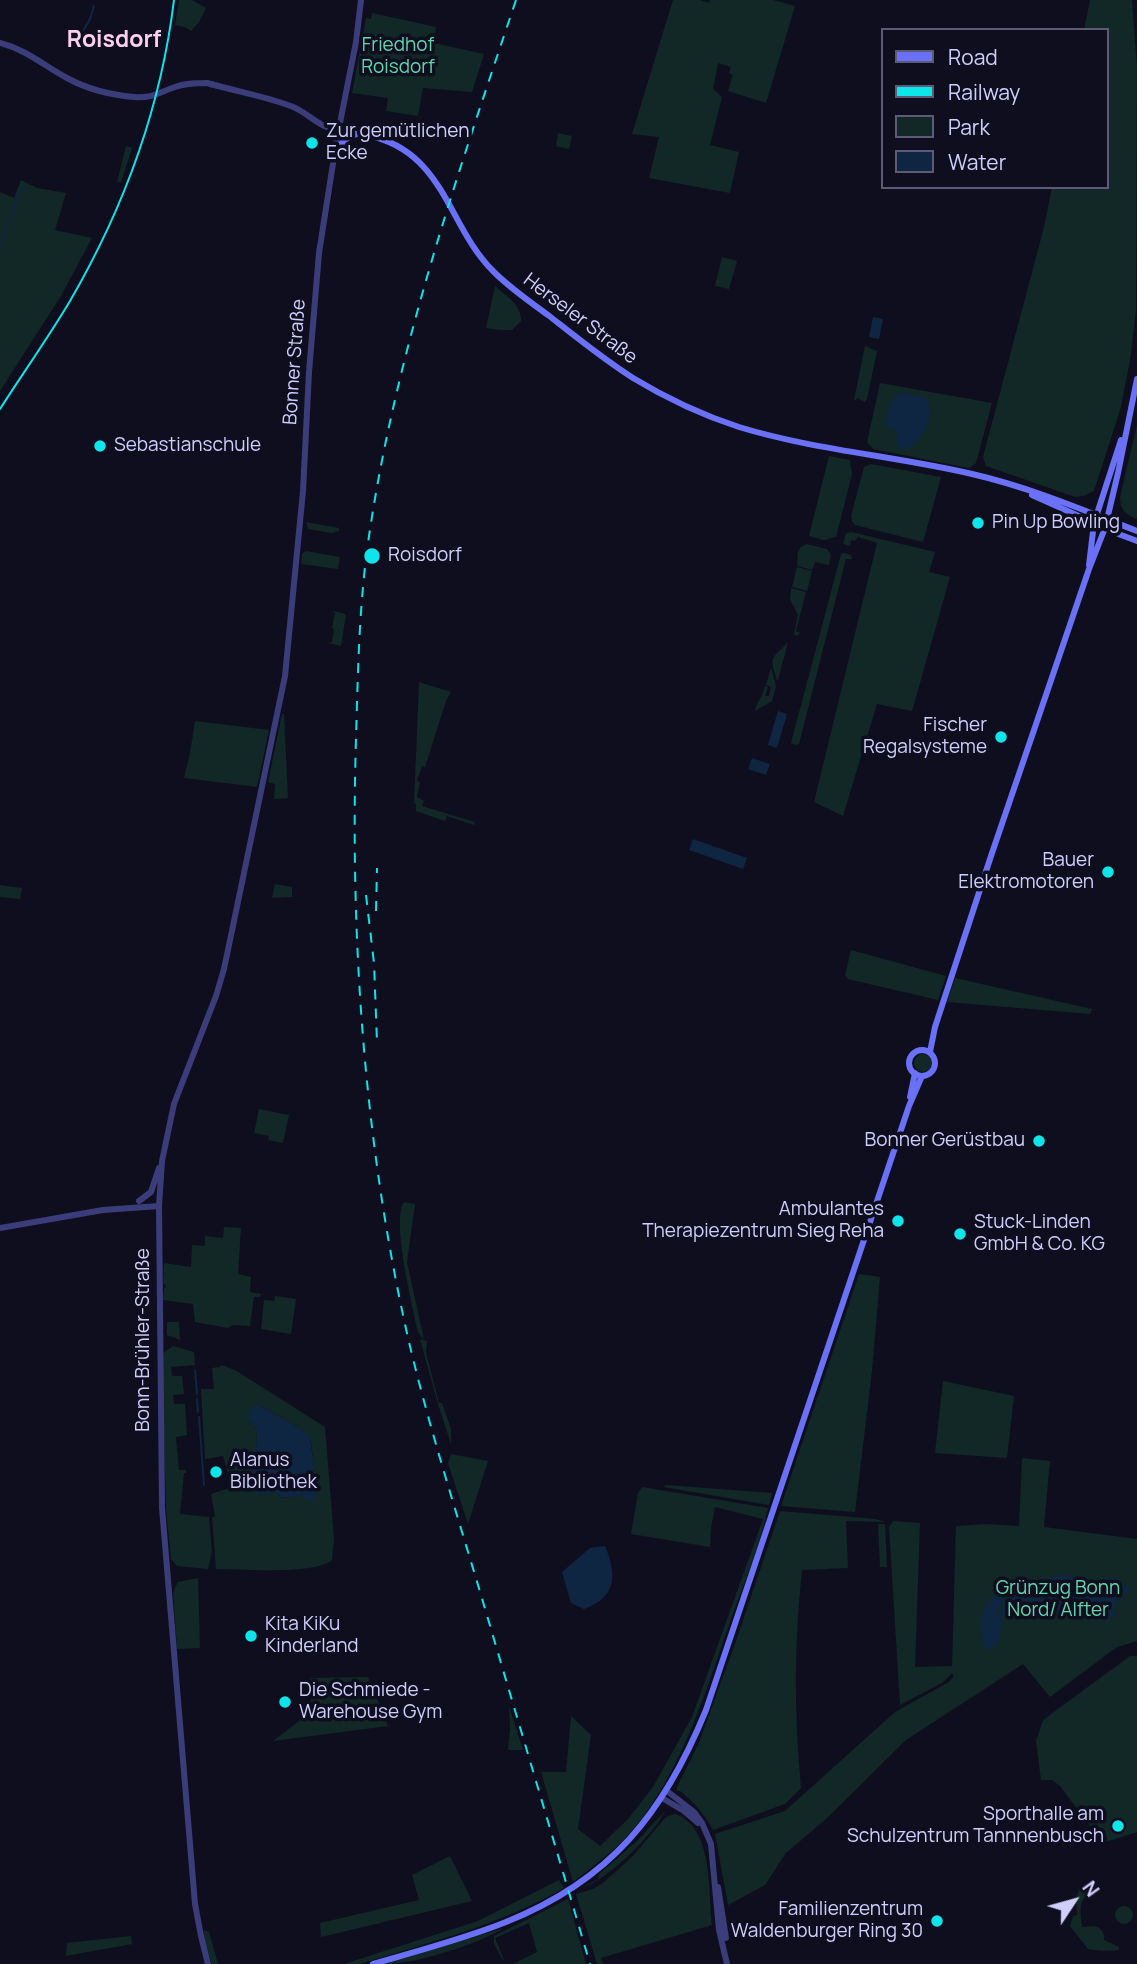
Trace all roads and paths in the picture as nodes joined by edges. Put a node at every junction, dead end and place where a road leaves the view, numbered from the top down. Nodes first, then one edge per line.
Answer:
1 (361, 0) edge
2 (0, 43) edge
3 (339, 131) junction
4 (358, 134) junction
5 (336, 148) junction
6 (1137, 379) edge
7 (1129, 419) junction
8 (1014, 486) junction
9 (1097, 514) junction
10 (1107, 519) junction
11 (1094, 523) junction
12 (1105, 528) junction
13 (1137, 531) edge
14 (1137, 541) edge
15 (1089, 569) junction
16 (275, 728) joint
17 (927, 1051) junction
18 (919, 1075) junction
19 (162, 1161) junction
20 (139, 1201) junction
21 (159, 1203) junction
22 (126, 1207) junction
23 (0, 1228) edge
24 (667, 1791) junction
25 (662, 1798) junction
26 (706, 1832) junction
27 (208, 1964) edge
28 (373, 1964) edge
29 (729, 1964) edge

1 - 3 street, Bonner Straße
2 - 3 street
3 - 4 main road, Herseler Straße
3 - 5 street, Bonner Straße
4 - 5 main road
4 - 8 main road, Herseler Straße
5 - 16 street, Bonner Straße
6 - 7 main road
7 - 9 main road
7 - 10 main road
8 - 9 main road
8 - 11 main road
9 - 10 main road
9 - 11 main road
10 - 12 main road
10 - 13 main road
11 - 12 main road
11 - 15 main road
12 - 14 main road
12 - 15 main road
15 - 17 main road
16 - 19 street, Bonn-Brühler-Straße
17 - 18 main road
17 - 18 main road
18 - 24 main road
19 - 20 street
19 - 21 street, Bonn-Brühler-Straße
20 - 21 street
20 - 22 street
21 - 22 street
21 - 27 street, Bonn-Brühler-Straße
22 - 23 street
24 - 25 main road
24 - 26 street
25 - 26 street
25 - 28 main road
26 - 29 street

